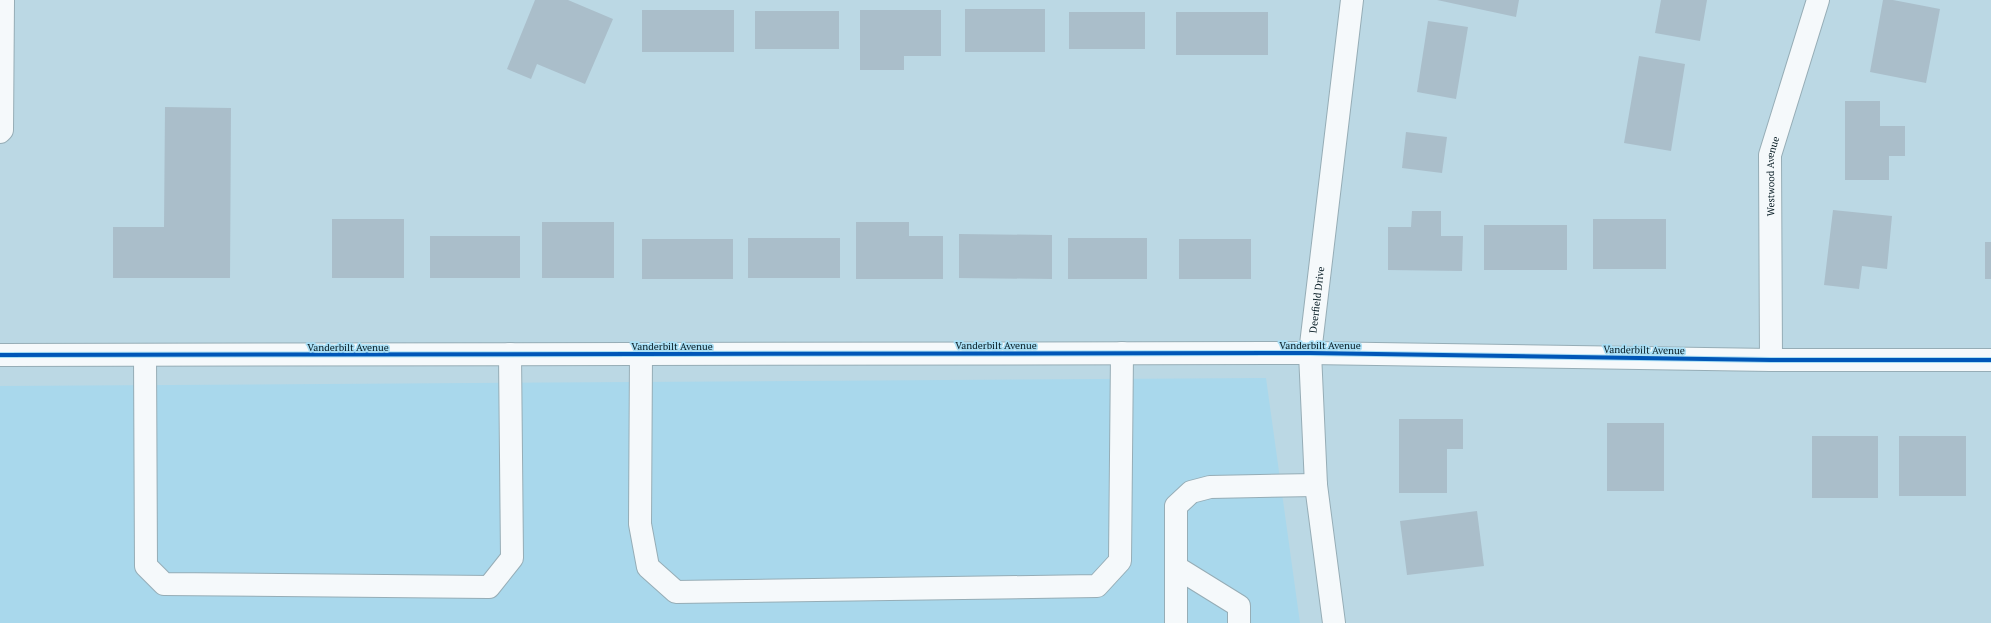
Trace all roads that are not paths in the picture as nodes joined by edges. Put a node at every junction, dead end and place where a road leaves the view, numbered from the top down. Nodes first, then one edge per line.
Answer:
1 (1, 0) edge
2 (1352, 0) edge
3 (1818, 0) edge
4 (0, 132) edge
5 (1122, 353) junction
6 (1310, 353) junction
7 (510, 354) junction
8 (641, 354) junction
9 (0, 355) edge
10 (145, 355) junction
11 (1771, 360) junction
12 (1991, 360) edge
13 (1316, 485) junction
14 (1176, 567) junction
15 (1176, 623) edge
16 (1239, 623) edge
17 (1334, 623) edge

1 - 4 street
2 - 6 street, Deerfield Drive
3 - 11 street, Westwood Avenue
5 - 6 street, Vanderbilt Avenue
5 - 8 street, Vanderbilt Avenue
5 - 8 street
6 - 11 street, Vanderbilt Avenue
6 - 13 street, Deerfield Drive
7 - 8 street, Vanderbilt Avenue
7 - 10 street, Vanderbilt Avenue
7 - 10 street
9 - 10 street, Vanderbilt Avenue
11 - 12 street, Vanderbilt Avenue
13 - 14 street
13 - 17 street, Deerfield Drive
14 - 15 street
14 - 16 street

